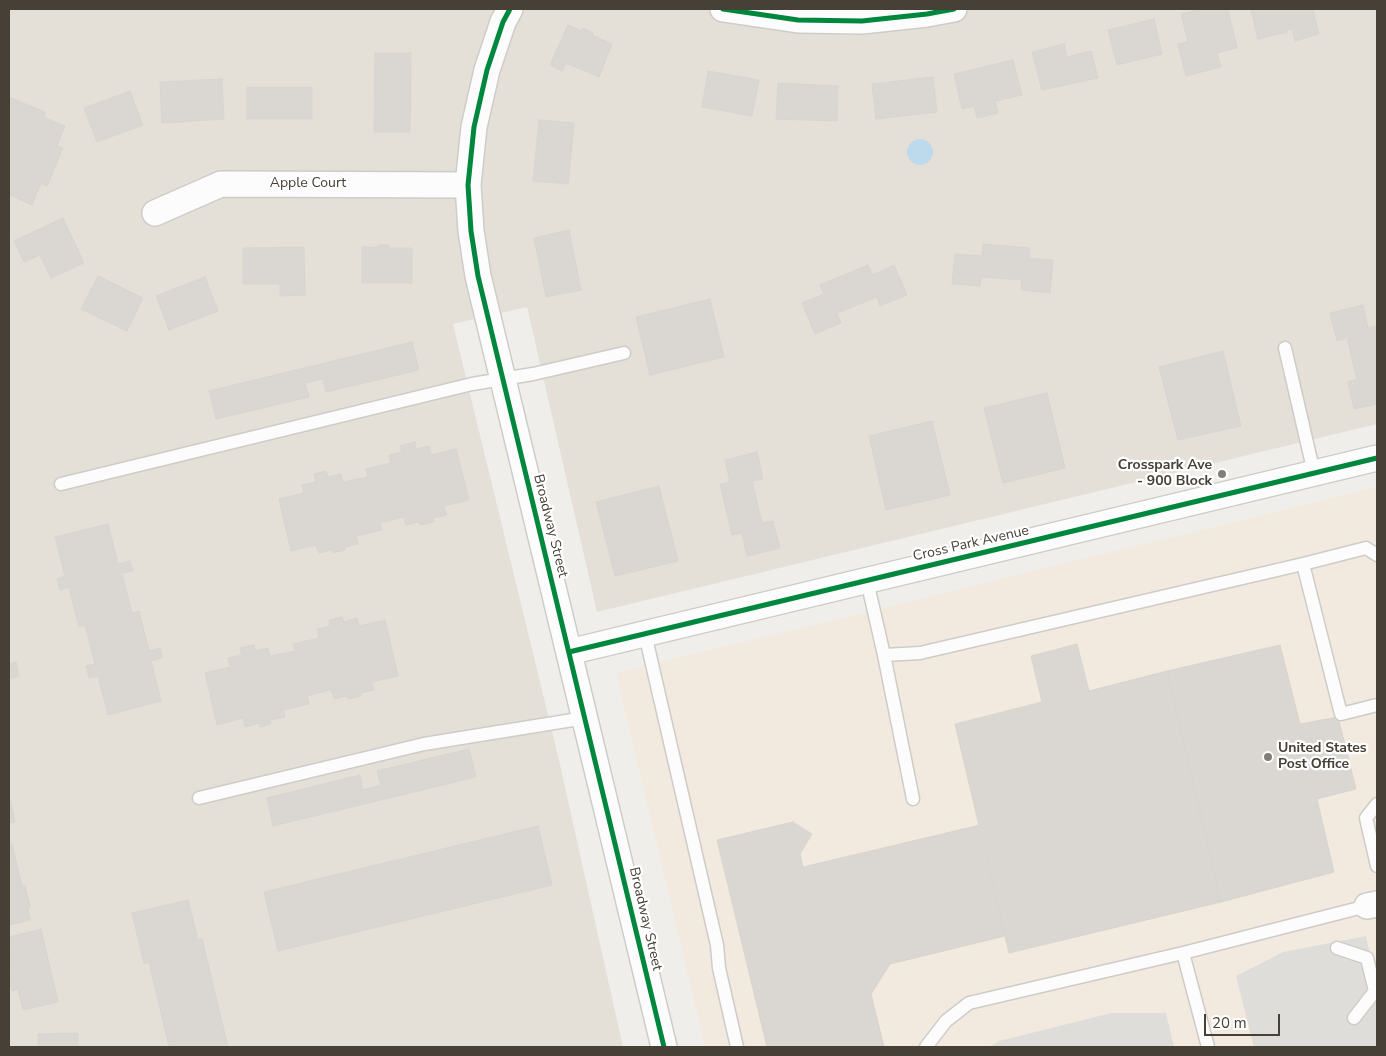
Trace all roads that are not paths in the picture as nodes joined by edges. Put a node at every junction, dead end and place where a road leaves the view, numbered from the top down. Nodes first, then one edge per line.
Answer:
1 (510, 9) edge
2 (723, 9) edge
3 (954, 9) edge
4 (862, 15) edge
5 (468, 185) junction
6 (154, 212) dead end
7 (1285, 348) dead end
8 (624, 353) dead end
9 (502, 378) junction
10 (1377, 458) edge
11 (1314, 473) junction
12 (61, 484) dead end
13 (1377, 555) edge
14 (1302, 564) junction
15 (867, 581) junction
16 (645, 634) junction
17 (570, 652) junction
18 (884, 655) junction
19 (1377, 706) edge
20 (585, 718) junction
21 (199, 798) dead end
22 (913, 799) dead end
23 (1377, 804) edge
24 (1377, 866) edge
25 (1372, 905) edge
26 (1338, 948) dead end
27 (1183, 953) junction
28 (1354, 1018) dead end
29 (664, 1047) edge
30 (737, 1047) edge
31 (926, 1047) edge
32 (1208, 1047) edge

1 - 5 street, Broadway Street
2 - 4 street
3 - 4 street
5 - 6 street, Apple Court
5 - 9 street, Broadway Street
7 - 11 lane
8 - 9 lane
9 - 12 lane
9 - 17 street, Broadway Street
10 - 11 street, Cross Park Avenue
11 - 15 street, Cross Park Avenue
13 - 14 lane
14 - 18 lane
14 - 19 lane
15 - 16 street, Cross Park Avenue
15 - 18 lane
16 - 17 street, Cross Park Avenue
16 - 30 lane
17 - 20 street, Broadway Street
18 - 22 lane
20 - 21 lane
20 - 29 street, Broadway Street
23 - 24 lane
25 - 27 lane
26 - 28 lane
27 - 31 lane
27 - 32 lane

